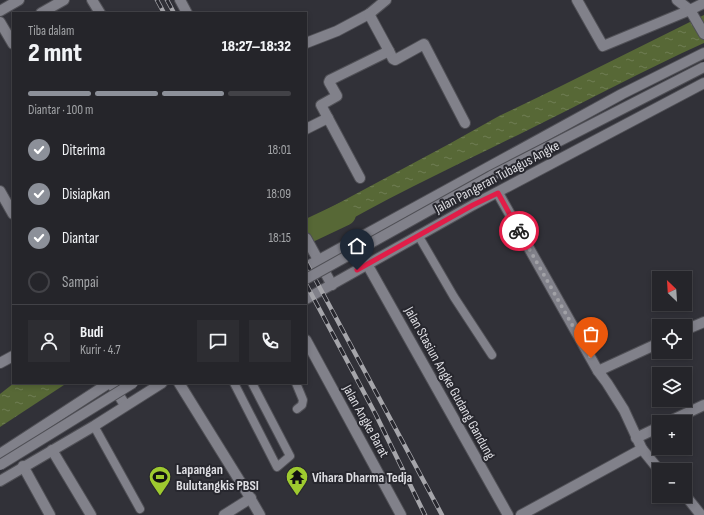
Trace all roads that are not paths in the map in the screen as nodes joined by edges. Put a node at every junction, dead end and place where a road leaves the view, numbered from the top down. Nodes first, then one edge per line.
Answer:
1 (19, 0) edge
2 (64, 0) edge
3 (92, 0) edge
4 (180, 0) edge
5 (386, 0) edge
6 (577, 0) edge
7 (677, 0) edge
8 (704, 4) edge
9 (0, 11) edge
10 (691, 11) junction
11 (43, 12) edge
12 (99, 12) edge
13 (186, 12) edge
14 (369, 14) junction
15 (0, 22) edge
16 (6, 33) edge
17 (704, 34) edge
18 (12, 42) edge
19 (307, 43) edge
20 (388, 51) junction
21 (704, 53) edge
22 (704, 67) edge
23 (704, 83) edge
24 (328, 118) junction
25 (465, 123) dead end
26 (307, 128) edge
27 (360, 178) dead end
28 (0, 191) edge
29 (498, 193) junction
30 (12, 212) edge
31 (418, 235) junction
32 (307, 240) edge
33 (332, 253) junction
34 (318, 261) junction
35 (367, 264) junction
36 (307, 266) edge
37 (347, 276) junction
38 (307, 278) edge
39 (332, 285) junction
40 (307, 298) edge
41 (704, 322) edge
42 (692, 327) edge
43 (307, 342) edge
44 (652, 346) edge
45 (492, 354) dead end
46 (12, 357) edge
47 (0, 363) edge
48 (598, 372) junction
49 (108, 384) edge
50 (111, 384) edge
51 (131, 384) edge
52 (160, 384) edge
53 (180, 384) edge
54 (235, 384) edge
55 (253, 384) edge
56 (296, 384) edge
57 (125, 405) junction
58 (704, 405) edge
59 (297, 409) dead end
60 (683, 415) edge
61 (94, 426) junction
62 (652, 430) edge
63 (636, 438) junction
64 (642, 449) junction
65 (52, 450) junction
66 (0, 454) edge
67 (653, 463) edge
68 (0, 465) edge
69 (24, 466) junction
70 (0, 481) edge
71 (251, 498) junction
72 (691, 503) edge
73 (140, 509) dead end
74 (50, 515) edge
75 (91, 515) edge
76 (224, 515) edge
77 (260, 515) edge
78 (402, 515) edge
79 (508, 515) edge
80 (521, 515) edge
81 (700, 515) edge

1 - 9 street
2 - 11 street
3 - 12 street
4 - 13 street
5 - 14 street
6 - 10 street
7 - 10 street
8 - 10 street
10 - 17 street
14 - 19 street
14 - 20 street
15 - 16 street
16 - 18 street
20 - 24 street
20 - 25 street
21 - 33 street, Jalan Pangeran Tubagus Angke
22 - 38 street, Jalan Pangeran Tubagus Angke, bridge
23 - 29 street, Jalan Pangeran Tubagus Angke
24 - 26 street
24 - 27 street
28 - 30 street
29 - 31 street, Jalan Pangeran Tubagus Angke
29 - 48 street
31 - 35 street, Jalan Pangeran Tubagus Angke
31 - 45 lane
32 - 34 street
33 - 34 street, Jalan Pangeran Tubagus Angke
33 - 37 street
34 - 36 street, Jalan Pangeran Tubagus Angke
34 - 39 street
35 - 37 street, Jalan Pangeran Tubagus Angke
35 - 79 street, Jalan Stasiun Angke Gudang Gandung
37 - 39 street, Jalan Pangeran Tubagus Angke
39 - 40 street, Jalan Pangeran Tubagus Angke
41 - 42 street
43 - 78 street, Jalan Angke Barat
44 - 48 street
46 - 47 street
48 - 63 street
49 - 66 street
50 - 57 street
51 - 68 street, bridge
52 - 57 street
53 - 71 street
54 - 55 lane
56 - 59 lane
57 - 61 street
58 - 60 street
61 - 65 street
61 - 73 lane
62 - 63 street
63 - 64 street
64 - 67 street
64 - 80 street
65 - 69 street
65 - 75 street
69 - 70 street
69 - 74 street
71 - 76 street
71 - 77 street
72 - 81 street

